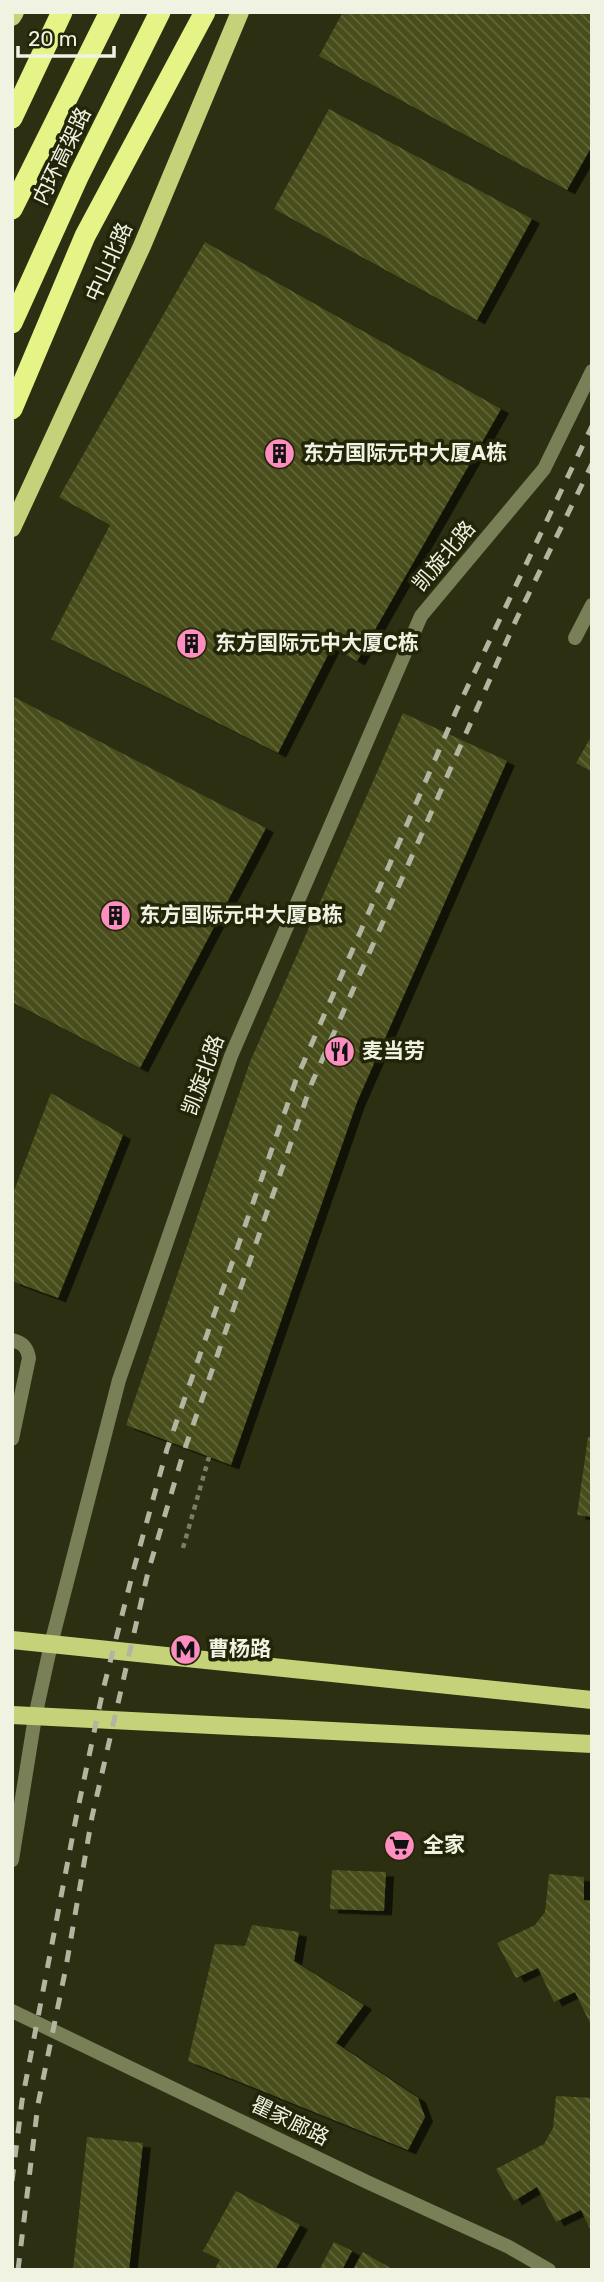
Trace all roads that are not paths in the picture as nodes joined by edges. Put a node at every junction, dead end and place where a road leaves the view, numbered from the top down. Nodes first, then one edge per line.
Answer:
1 (15, 12) edge
2 (62, 12) edge
3 (110, 12) edge
4 (160, 12) edge
5 (205, 12) edge
6 (240, 12) edge
7 (12, 17) edge
8 (12, 118) edge
9 (12, 209) edge
10 (12, 323) edge
11 (592, 371) edge
12 (12, 409) edge
13 (12, 528) edge
14 (592, 605) edge
15 (575, 638) dead end
16 (12, 1340) edge
17 (12, 1439) edge
18 (12, 1640) edge
19 (51, 1644) junction
20 (592, 1700) edge
21 (12, 1715) edge
22 (35, 1717) junction
23 (592, 1744) edge
24 (12, 1860) edge
25 (12, 2011) edge
26 (550, 2270) edge

1 - 7 main road
2 - 8 highway
3 - 9 highway, 内环高架路
4 - 10 highway, 内环高架路
5 - 12 highway
6 - 13 main road, 中山北路
11 - 19 street, 凯旋北路
14 - 15 street
16 - 17 street
18 - 19 main road
19 - 20 main road
19 - 22 street, 凯旋北路
21 - 22 main road
22 - 23 main road
22 - 24 street, 凯旋北路
25 - 26 street, 瞿家廊路

